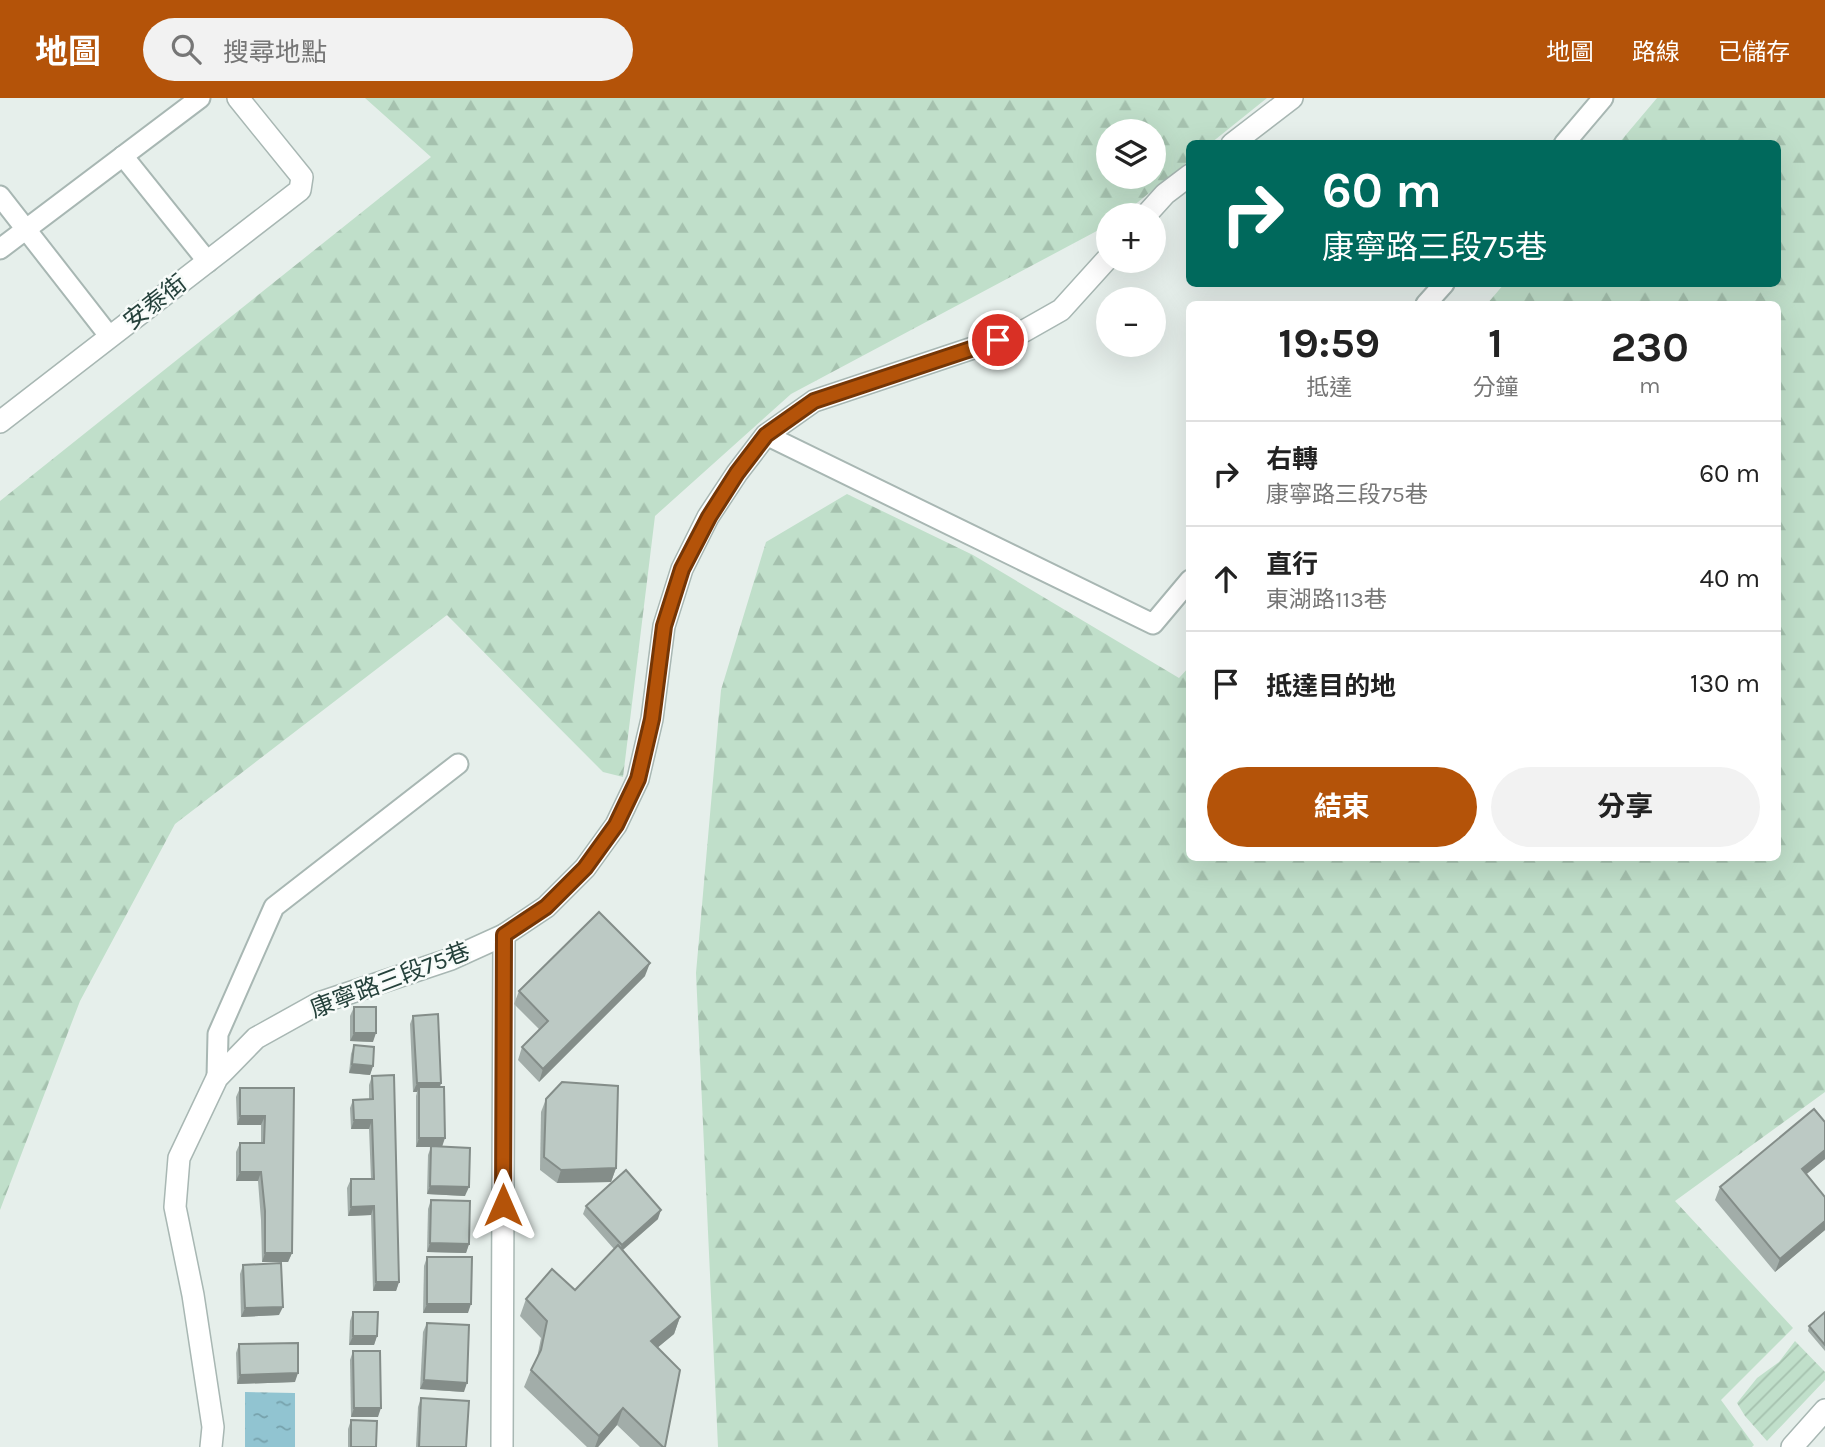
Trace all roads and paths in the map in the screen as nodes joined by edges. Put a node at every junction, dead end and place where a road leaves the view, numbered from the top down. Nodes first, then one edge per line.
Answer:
1 (200, 98) edge
2 (238, 98) edge
3 (1292, 98) edge
4 (1603, 98) edge
5 (1236, 140) edge
6 (1567, 140) edge
7 (123, 156) junction
8 (1186, 178) edge
9 (0, 196) edge
10 (1157, 203) edge
11 (26, 229) junction
12 (0, 250) edge
13 (208, 262) junction
14 (1096, 271) edge
15 (1441, 287) edge
16 (1429, 301) edge
17 (110, 337) junction
18 (0, 422) edge
19 (766, 435) junction
20 (1186, 585) edge
21 (458, 764) dead end
22 (504, 935) junction
23 (216, 1078) junction
24 (1825, 1410) edge
25 (211, 1447) edge
26 (502, 1447) edge
27 (1792, 1447) edge

1 - 7 lane
2 - 13 street, 安泰街
3 - 5 street
4 - 6 lane
7 - 11 lane
7 - 13 lane
8 - 10 street
9 - 11 lane
11 - 12 lane
11 - 17 lane
13 - 17 street, 安泰街
14 - 19 street, 康寧路三段75巷
15 - 16 lane
17 - 18 street, 安泰街
19 - 20 lane
19 - 22 street, 康寧路三段75巷
21 - 23 lane
22 - 23 street, 康寧路三段75巷
22 - 26 street
23 - 25 street, 康寧路三段75巷
24 - 27 street

